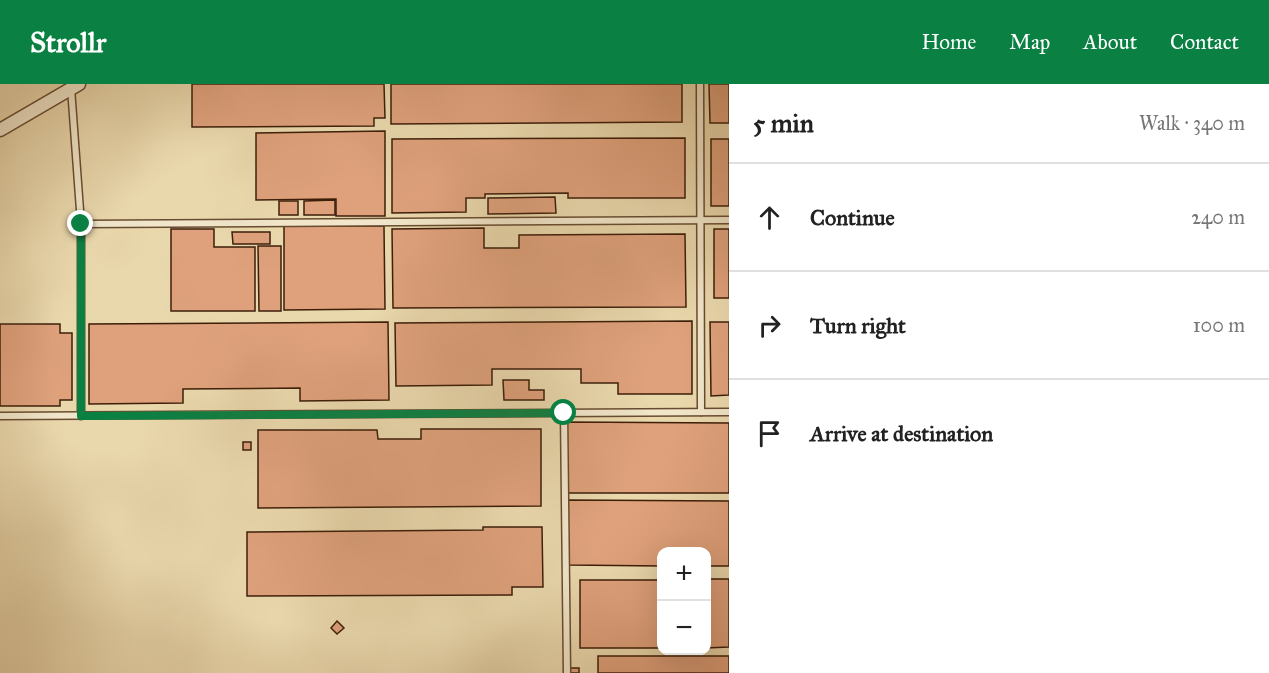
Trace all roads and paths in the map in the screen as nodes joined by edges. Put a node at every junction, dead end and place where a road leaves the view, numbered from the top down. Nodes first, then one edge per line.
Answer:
1 (700, 84) edge
2 (74, 86) edge
3 (0, 130) edge
4 (701, 220) junction
5 (729, 220) edge
6 (81, 224) junction
7 (701, 412) junction
8 (729, 412) edge
9 (564, 413) junction
10 (0, 416) edge
11 (81, 416) junction
12 (567, 673) edge

1 - 4 lane
2 - 3 street
2 - 6 lane
4 - 5 lane
4 - 6 lane
4 - 7 lane
6 - 11 lane
7 - 8 lane
7 - 9 lane
9 - 11 lane
9 - 12 lane
10 - 11 lane

